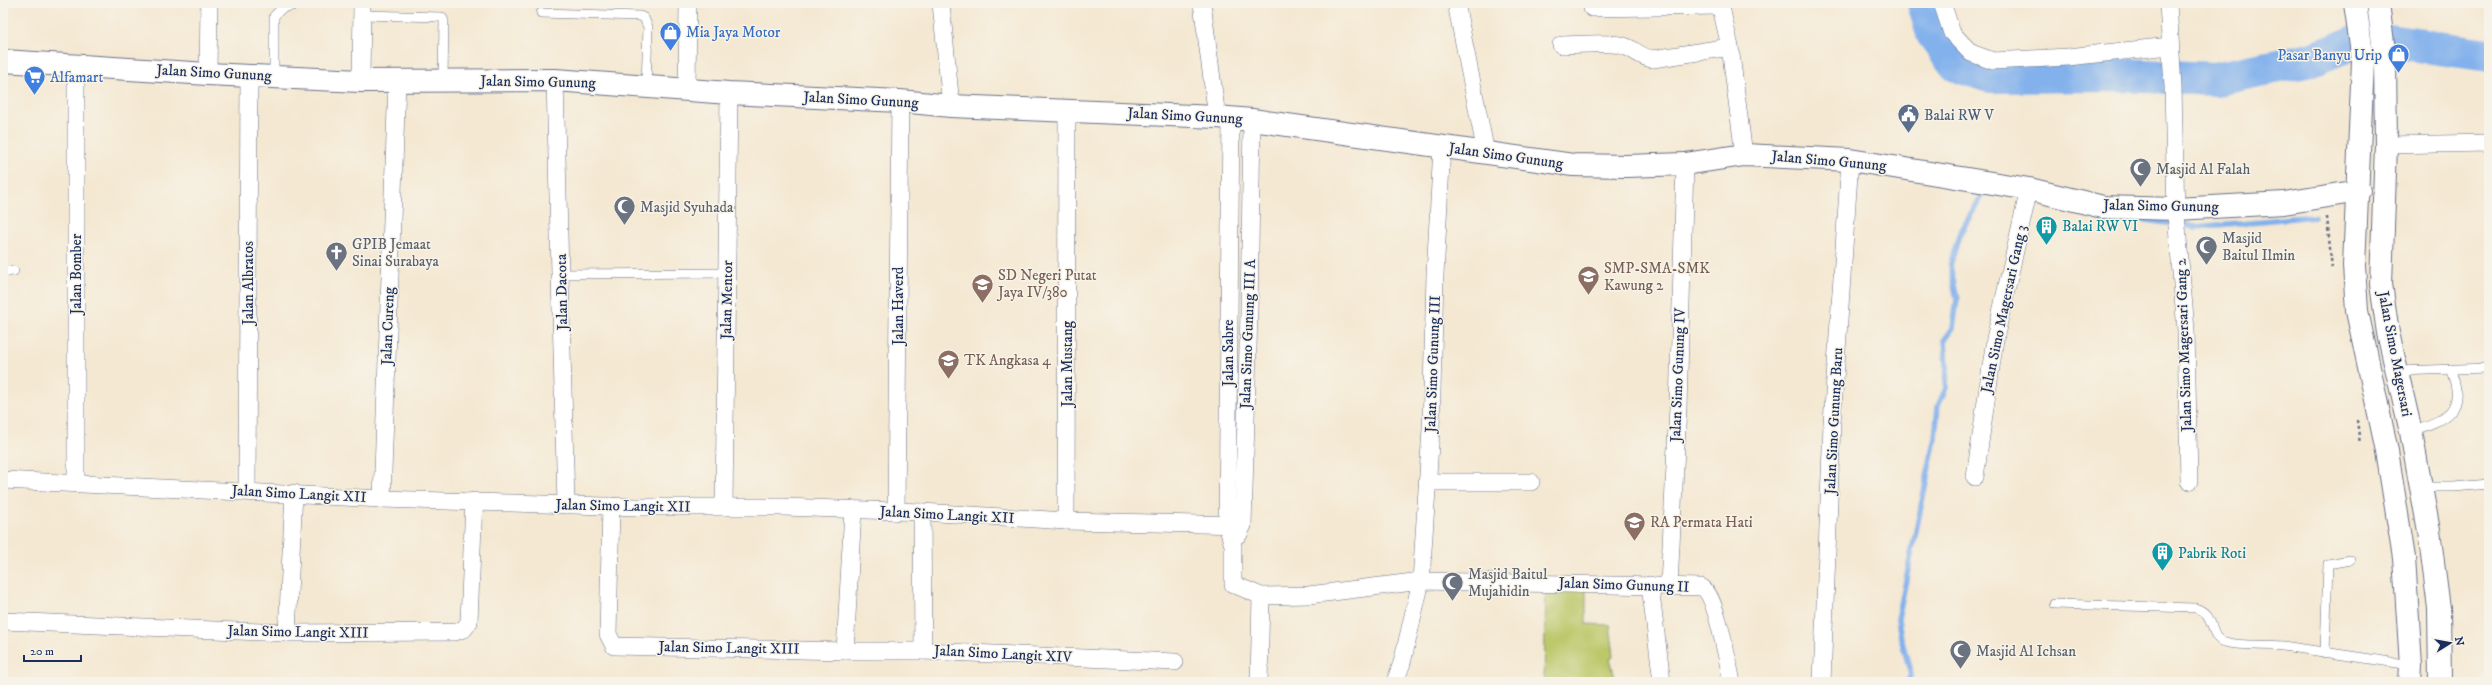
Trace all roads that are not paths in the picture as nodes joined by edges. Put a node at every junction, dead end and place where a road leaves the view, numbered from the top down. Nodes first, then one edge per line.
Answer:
1 (209, 3) edge
2 (306, 3) edge
3 (688, 3) edge
4 (941, 3) edge
5 (1202, 3) edge
6 (1456, 3) edge
7 (1942, 3) edge
8 (2168, 3) edge
9 (2355, 3) edge
10 (2378, 3) edge
11 (1720, 5) edge
12 (1592, 8) dead end
13 (362, 9) edge
14 (541, 13) dead end
15 (1561, 45) dead end
16 (2170, 46) junction
17 (1730, 47) junction
18 (3, 61) edge
19 (76, 65) junction
20 (208, 74) junction
21 (249, 76) junction
22 (274, 77) junction
23 (361, 80) junction
24 (555, 80) junction
25 (397, 81) junction
26 (443, 81) junction
27 (646, 88) junction
28 (687, 89) junction
29 (729, 93) junction
30 (900, 101) junction
31 (951, 106) junction
32 (1067, 111) junction
33 (1224, 118) junction
34 (1252, 120) junction
35 (2489, 143) edge
36 (2386, 145) junction
37 (1442, 147) junction
38 (1486, 154) junction
39 (1744, 155) junction
40 (1850, 160) junction
41 (1685, 164) junction
42 (2350, 193) junction
43 (2028, 196) junction
44 (2176, 213) junction
45 (14, 271) dead end
46 (3, 272) edge
47 (727, 273) junction
48 (561, 274) junction
49 (2489, 368) edge
50 (2450, 369) junction
51 (2397, 371) junction
52 (2411, 432) junction
53 (1975, 477) dead end
54 (3, 480) edge
55 (2189, 481) dead end
56 (1427, 482) junction
57 (1531, 482) dead end
58 (76, 483) junction
59 (2489, 484) edge
60 (2421, 487) junction
61 (247, 491) junction
62 (294, 494) junction
63 (382, 499) junction
64 (474, 501) junction
65 (566, 505) junction
66 (611, 506) junction
67 (724, 507) junction
68 (853, 510) junction
69 (896, 512) junction
70 (922, 512) junction
71 (1066, 521) junction
72 (1235, 525) junction
73 (2350, 560) dead end
74 (1421, 581) junction
75 (1650, 585) junction
76 (1669, 585) junction
77 (1261, 596) junction
78 (2054, 604) dead end
79 (3, 621) edge
80 (287, 633) junction
81 (845, 651) junction
82 (922, 651) junction
83 (2325, 653) junction
84 (1174, 662) dead end
85 (2410, 673) edge
86 (1259, 682) edge
87 (1395, 682) edge
88 (1662, 682) edge
89 (1732, 682) edge
90 (1822, 682) edge
91 (2440, 682) edge

1 - 20 street
2 - 22 lane
3 - 28 street
4 - 31 street
5 - 33 street, Jalan Sabre
6 - 38 street
7 - 16 street
8 - 16 street, Jalan Simo Magersari Gang 2
9 - 42 main road, Jalan Simo Magersari
10 - 36 main road, Jalan Simo Magersari
11 - 12 street
11 - 17 street
13 - 23 street
13 - 26 lane
14 - 27 lane
15 - 17 street
16 - 44 street, Jalan Simo Magersari Gang 2
17 - 39 street
18 - 19 main road, Jalan Simo Gunung
19 - 20 main road, Jalan Simo Gunung
19 - 58 street, Jalan Bomber
20 - 21 main road, Jalan Simo Gunung
21 - 22 main road, Jalan Simo Gunung
21 - 61 street, Jalan Albratos
22 - 23 main road, Jalan Simo Gunung
23 - 25 main road, Jalan Simo Gunung
24 - 26 main road, Jalan Simo Gunung
24 - 27 main road, Jalan Simo Gunung
24 - 48 street, Jalan Dacota
25 - 26 main road, Jalan Simo Gunung
25 - 63 street, Jalan Cureng
27 - 28 main road, Jalan Simo Gunung
28 - 29 main road, Jalan Simo Gunung
29 - 30 main road, Jalan Simo Gunung
29 - 47 street, Jalan Mentor
30 - 31 main road, Jalan Simo Gunung
30 - 69 street, Jalan Haverd
31 - 32 main road, Jalan Simo Gunung
32 - 33 main road, Jalan Simo Gunung
32 - 71 street, Jalan Mustang
33 - 34 main road, Jalan Simo Gunung
33 - 72 street, Jalan Sabre
34 - 37 main road, Jalan Simo Gunung
34 - 72 street, Jalan Simo Gunung III A
35 - 36 street
36 - 51 main road, Jalan Simo Magersari
37 - 38 main road, Jalan Simo Gunung
37 - 56 street, Jalan Simo Gunung III
38 - 41 main road, Jalan Simo Gunung
39 - 40 main road, Jalan Simo Gunung
39 - 41 main road, Jalan Simo Gunung
40 - 43 main road, Jalan Simo Gunung
40 - 90 street, Jalan Simo Gunung Baru
41 - 76 street, Jalan Simo Gunung IV
42 - 44 main road, Jalan Simo Gunung
42 - 85 main road, Jalan Simo Magersari
43 - 44 main road, Jalan Simo Gunung
43 - 53 street, Jalan Simo Magersari Gang 3
44 - 55 street, Jalan Simo Magersari Gang 2
45 - 46 lane
47 - 48 lane
47 - 67 street, Jalan Mentor
48 - 65 street, Jalan Dacota
49 - 50 lane
50 - 51 lane
50 - 52 lane
51 - 52 main road, Jalan Simo Magersari
52 - 60 main road, Jalan Simo Magersari
54 - 58 street, Jalan Simo Langit XII
56 - 57 street
56 - 74 street, Jalan Simo Gunung III
58 - 61 street, Jalan Simo Langit XII
59 - 60 lane
60 - 91 main road, Jalan Simo Magersari
61 - 62 street, Jalan Simo Langit XII
62 - 63 street, Jalan Simo Langit XII
62 - 80 street
63 - 64 street, Jalan Simo Langit XII
64 - 65 street, Jalan Simo Langit XII
64 - 80 street, Jalan Simo Langit XIII
65 - 66 street, Jalan Simo Langit XII
66 - 67 street, Jalan Simo Langit XII
66 - 81 street, Jalan Simo Langit XIII
67 - 68 street, Jalan Simo Langit XII
68 - 69 street, Jalan Simo Langit XII
68 - 81 street
69 - 70 street, Jalan Simo Langit XII
70 - 71 street, Jalan Simo Langit XII
70 - 82 street, Jalan Simo Langit XIV
71 - 72 street, Jalan Simo Langit XII
72 - 77 street, Jalan Sabre
73 - 83 lane
74 - 75 street, Jalan Simo Gunung II
74 - 77 street, Jalan Simo Gunung II
74 - 87 street, Jalan Simo Gunung III
75 - 76 street, Jalan Simo Gunung II
75 - 88 street
76 - 89 street, Jalan Simo Gunung II
77 - 86 street
78 - 83 lane
79 - 80 street, Jalan Simo Langit XIII
81 - 82 street
82 - 84 street, Jalan Simo Langit XIV
83 - 85 lane

